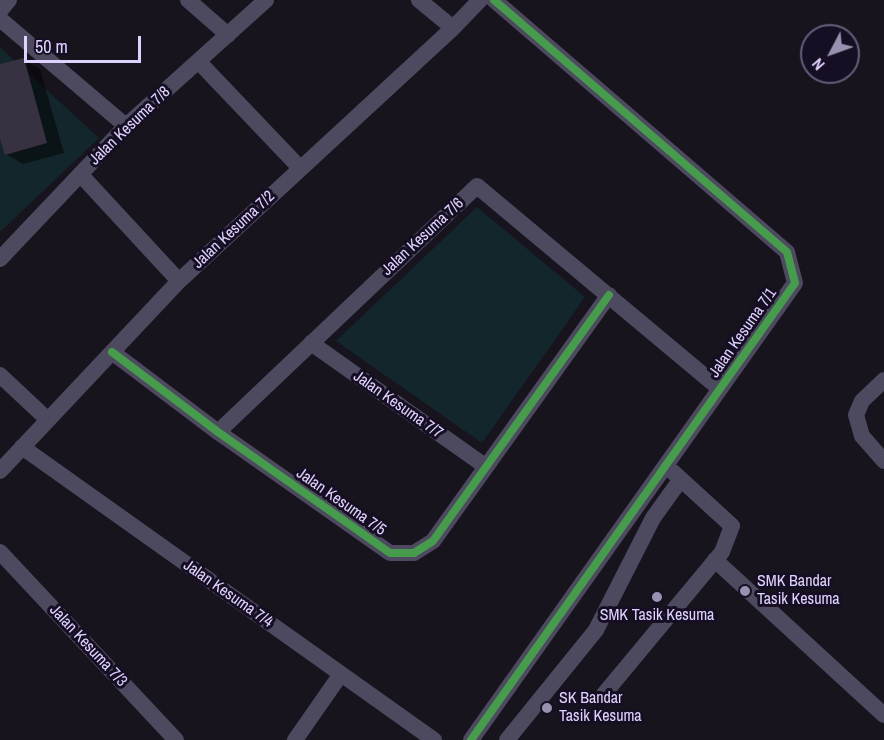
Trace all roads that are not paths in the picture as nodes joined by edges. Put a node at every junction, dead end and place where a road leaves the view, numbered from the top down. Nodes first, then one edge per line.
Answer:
1 (9, 0) edge
2 (188, 0) edge
3 (266, 0) edge
4 (419, 0) edge
5 (480, 0) edge
6 (494, 0) edge
7 (0, 11) edge
8 (0, 19) edge
9 (453, 28) junction
10 (228, 35) junction
11 (199, 62) junction
12 (126, 126) junction
13 (300, 168) junction
14 (80, 174) junction
15 (0, 259) edge
16 (179, 281) junction
17 (609, 295) junction
18 (311, 344) junction
19 (112, 352) junction
20 (0, 375) edge
21 (884, 380) edge
22 (720, 389) junction
23 (48, 420) junction
24 (218, 432) junction
25 (22, 447) junction
26 (884, 461) edge
27 (666, 465) junction
28 (485, 466) junction
29 (0, 471) edge
30 (681, 479) junction
31 (0, 552) edge
32 (715, 560) junction
33 (341, 674) junction
34 (604, 694) dead end
35 (884, 714) edge
36 (176, 740) edge
37 (295, 740) edge
38 (434, 740) edge
39 (471, 740) edge
40 (507, 740) edge

1 - 7 street
2 - 10 street
3 - 10 street, Jalan Kesuma 7/8
4 - 9 street
5 - 9 street, Jalan Kesuma 7/2
6 - 22 street, Jalan Kesuma 7/1
8 - 12 street
9 - 13 street, Jalan Kesuma 7/2
10 - 11 street, Jalan Kesuma 7/8
11 - 12 street, Jalan Kesuma 7/8
11 - 13 street
12 - 14 street, Jalan Kesuma 7/8
13 - 16 street, Jalan Kesuma 7/2
14 - 15 street, Jalan Kesuma 7/8
14 - 16 street
16 - 19 street, Jalan Kesuma 7/2
17 - 18 street, Jalan Kesuma 7/6
17 - 22 street, Jalan Kesuma 7/6
17 - 28 street, Jalan Kesuma 7/5
18 - 24 street, Jalan Kesuma 7/6
18 - 28 street, Jalan Kesuma 7/7
19 - 23 street, Jalan Kesuma 7/2
19 - 24 street, Jalan Kesuma 7/5
20 - 23 street
21 - 26 street
22 - 27 street, Jalan Kesuma 7/1
23 - 25 street, Jalan Kesuma 7/2
24 - 28 street, Jalan Kesuma 7/5
25 - 29 street, Jalan Kesuma 7/2
25 - 33 street, Jalan Kesuma 7/4
27 - 30 street
27 - 39 street, Jalan Kesuma 7/1
30 - 32 street
30 - 40 street
31 - 36 street, Jalan Kesuma 7/3
32 - 34 street
32 - 35 street
33 - 37 street
33 - 38 street, Jalan Kesuma 7/4

